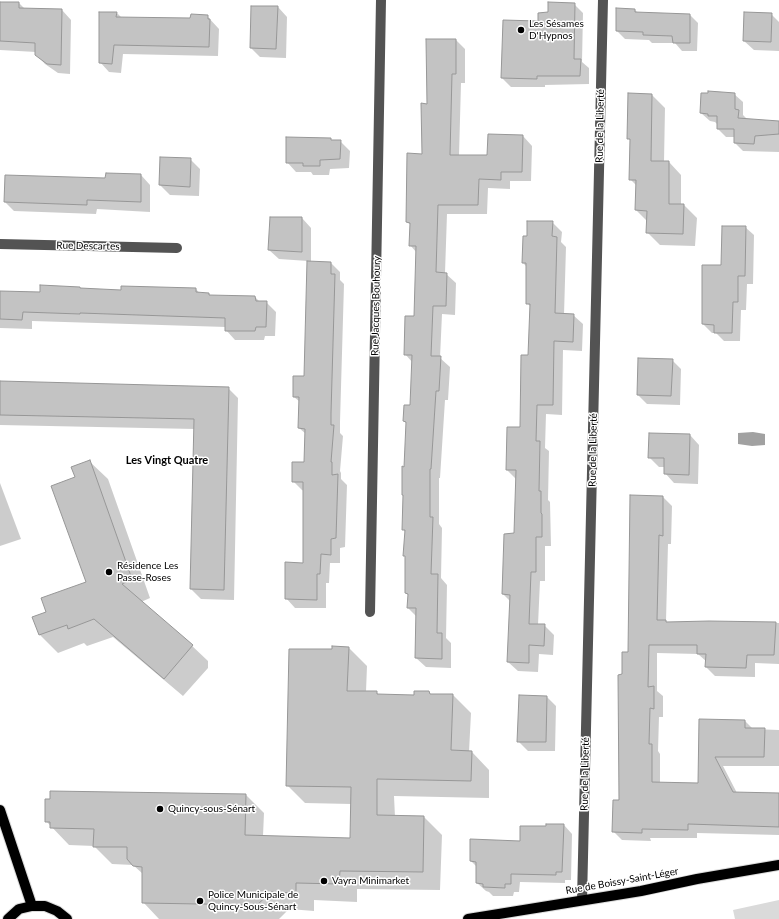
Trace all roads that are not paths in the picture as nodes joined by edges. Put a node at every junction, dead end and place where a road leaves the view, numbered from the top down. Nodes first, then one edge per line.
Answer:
1 (381, 0) edge
2 (603, 0) edge
3 (0, 244) edge
4 (177, 248) dead end
5 (370, 612) dead end
6 (0, 810) edge
7 (779, 865) edge
8 (582, 900) junction
9 (32, 906) junction
10 (8, 919) edge
11 (67, 919) edge
12 (468, 919) edge

1 - 5 street, Rue Jacques Bouhoury
2 - 8 street, Rue de la Liberté
3 - 4 street, Rue Descartes
6 - 9 main road
7 - 8 main road, Rue de Boissy-Saint-Léger
8 - 12 main road, Rue de Boissy-Saint-Léger
9 - 10 main road
9 - 11 main road

